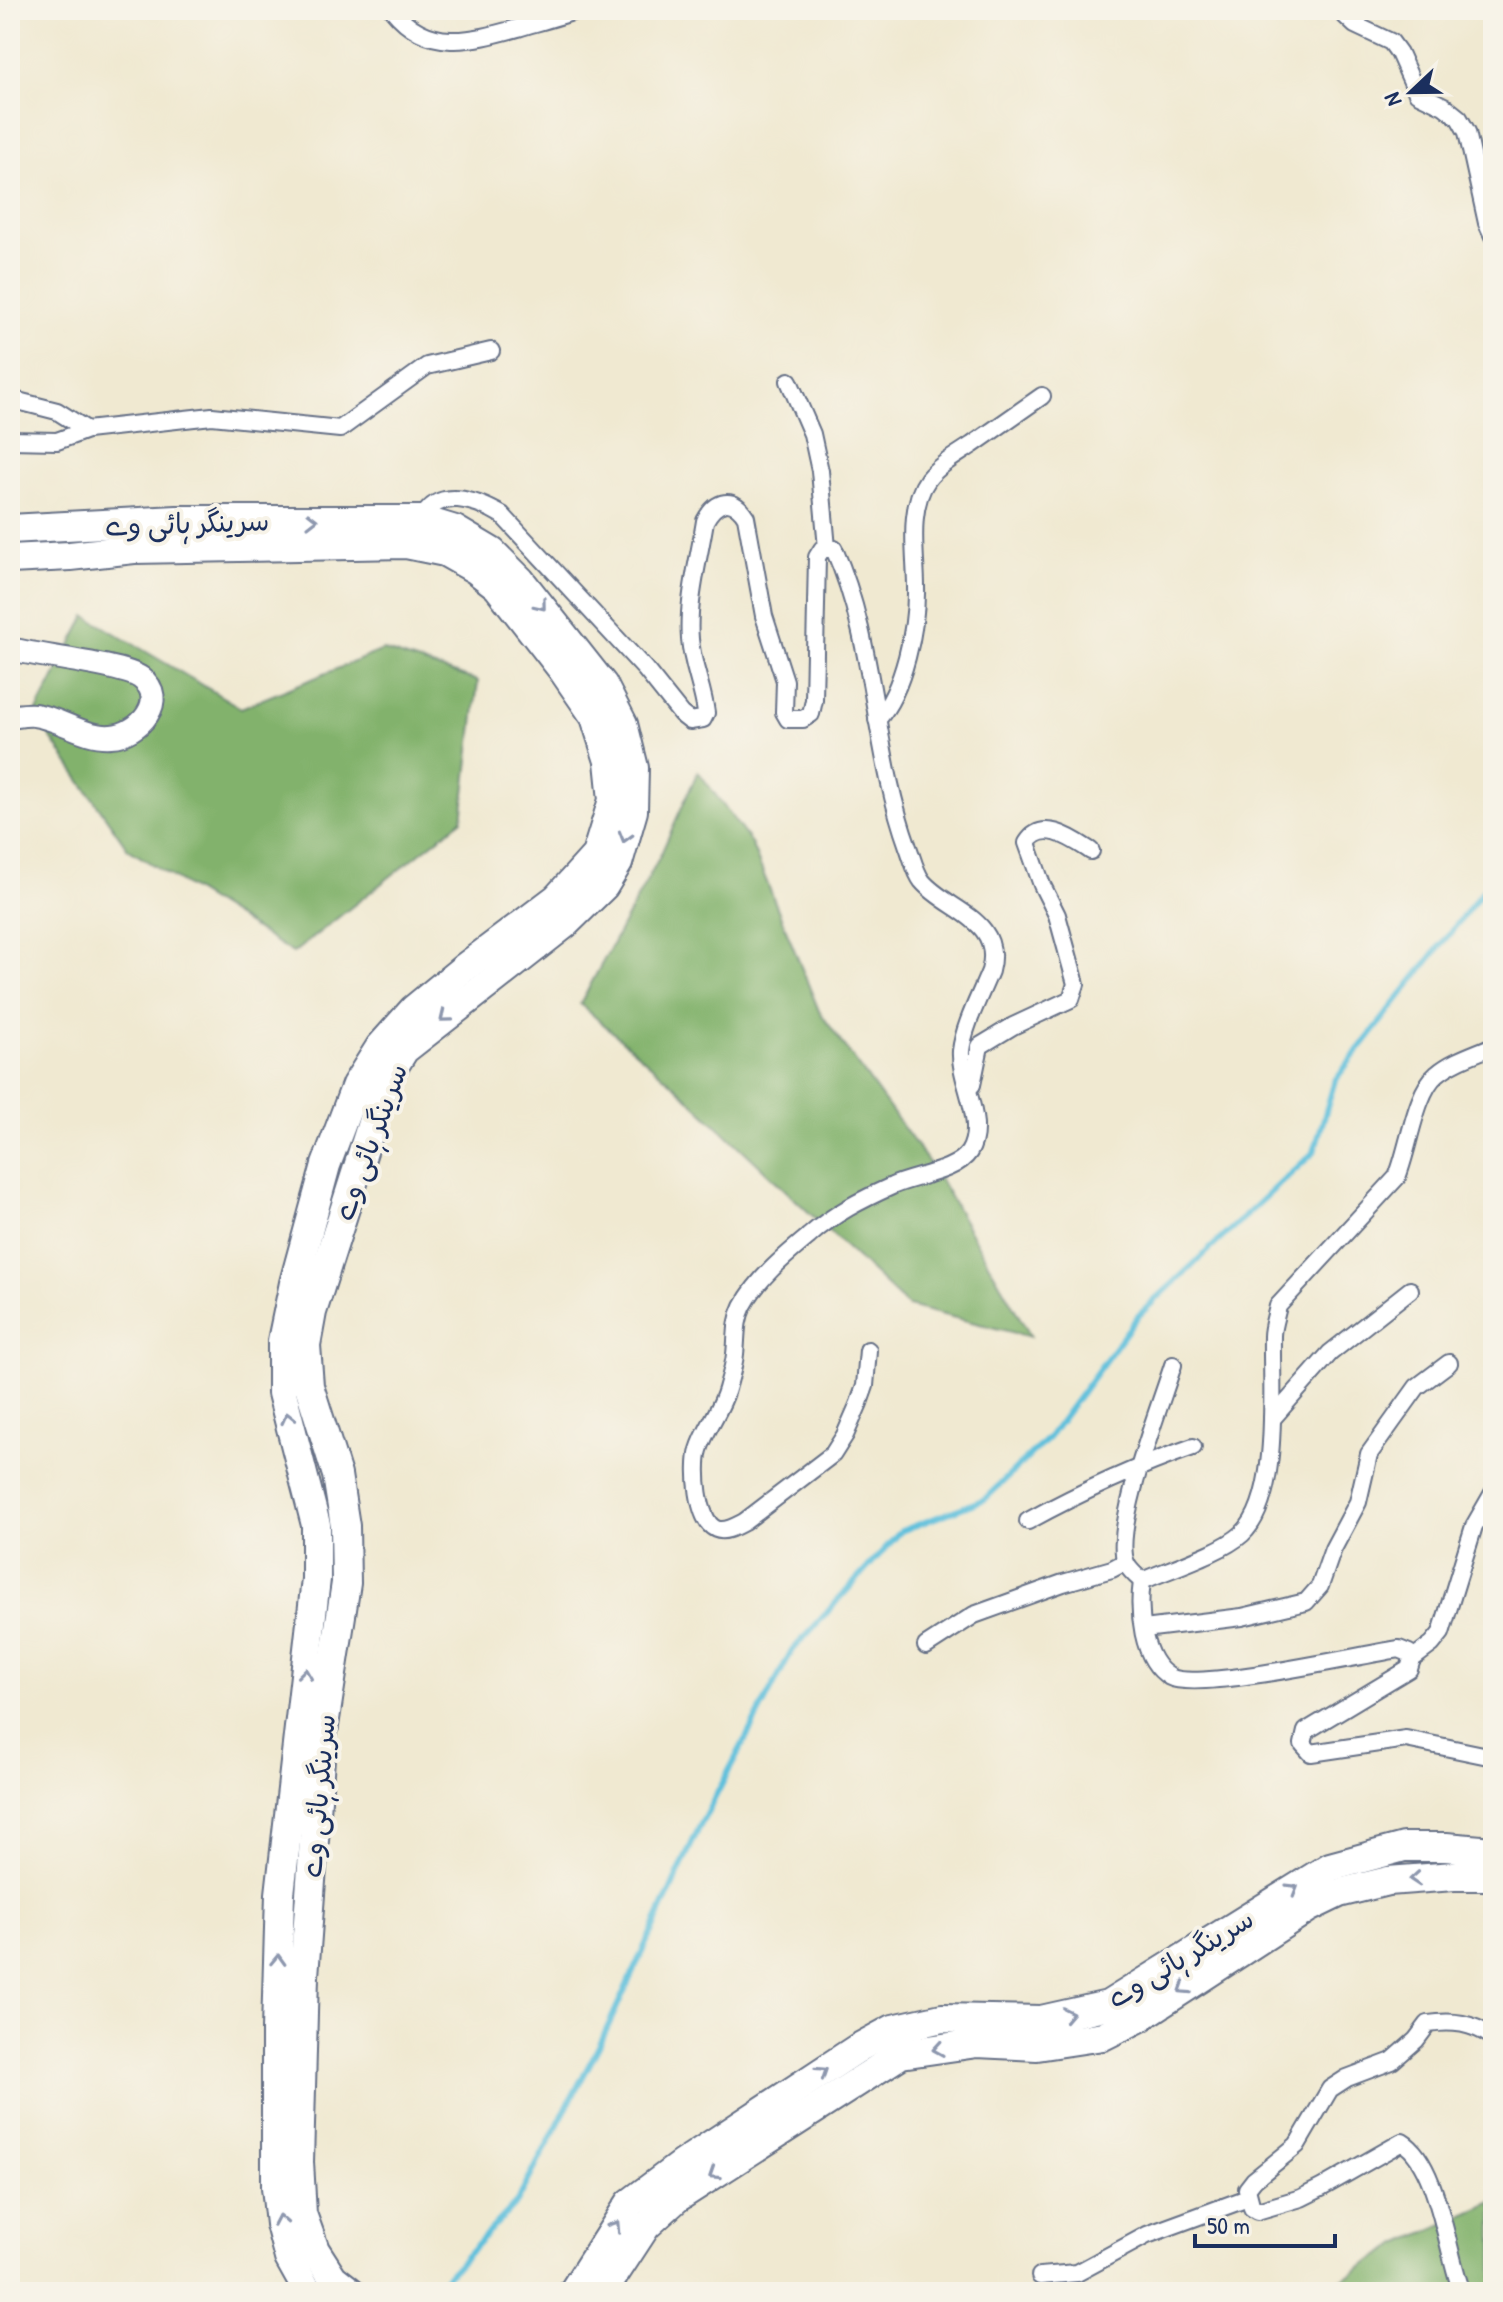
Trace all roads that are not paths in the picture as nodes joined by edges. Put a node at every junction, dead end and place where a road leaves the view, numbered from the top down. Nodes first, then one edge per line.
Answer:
1 (393, 10) edge
2 (577, 10) edge
3 (1339, 10) edge
4 (1493, 236) edge
5 (491, 351) dead end
6 (789, 381) dead end
7 (1042, 396) dead end
8 (10, 399) edge
9 (87, 430) junction
10 (10, 440) edge
11 (422, 520) junction
12 (10, 529) edge
13 (827, 548) junction
14 (10, 559) edge
15 (10, 649) edge
16 (10, 717) edge
17 (877, 720) junction
18 (1091, 851) dead end
19 (1493, 1046) edge
20 (970, 1095) junction
21 (1410, 1290) dead end
22 (868, 1350) dead end
23 (1449, 1363) dead end
24 (1173, 1365) dead end
25 (1272, 1419) junction
26 (1193, 1447) dead end
27 (1141, 1464) junction
28 (1493, 1493) edge
29 (1028, 1521) dead end
30 (1125, 1562) junction
31 (1142, 1581) junction
32 (1144, 1629) junction
33 (926, 1646) dead end
34 (1412, 1659) junction
35 (1493, 1757) edge
36 (1493, 1851) edge
37 (1493, 1876) edge
38 (1493, 2037) edge
39 (1248, 2198) junction
40 (1040, 2276) dead end
41 (308, 2292) edge
42 (351, 2292) edge
43 (573, 2292) edge
44 (603, 2292) edge
45 (1462, 2292) edge

1 - 2 street
3 - 4 street
5 - 9 street
6 - 13 street
7 - 17 street
8 - 9 street
9 - 10 street
12 -> 11 highway, سرینگر ہائی وے
11 - 13 street
11 -> 42 highway, سرینگر ہائی وے
13 - 17 street
41 -> 14 highway, سرینگر ہائی وے
15 - 16 main road
17 - 20 street
18 - 20 street
19 - 25 street
20 - 22 street
21 - 25 street
23 - 32 street
24 - 27 street
25 - 31 street
26 - 27 street
27 - 29 street
27 - 30 street
28 - 34 street
30 - 31 street
30 - 33 street
31 - 32 street
32 - 34 street
34 - 35 street
43 -> 36 highway, سرینگر ہائی وے
37 -> 44 highway, سرینگر ہائی وے
38 - 39 street
39 - 40 street
39 - 45 street

